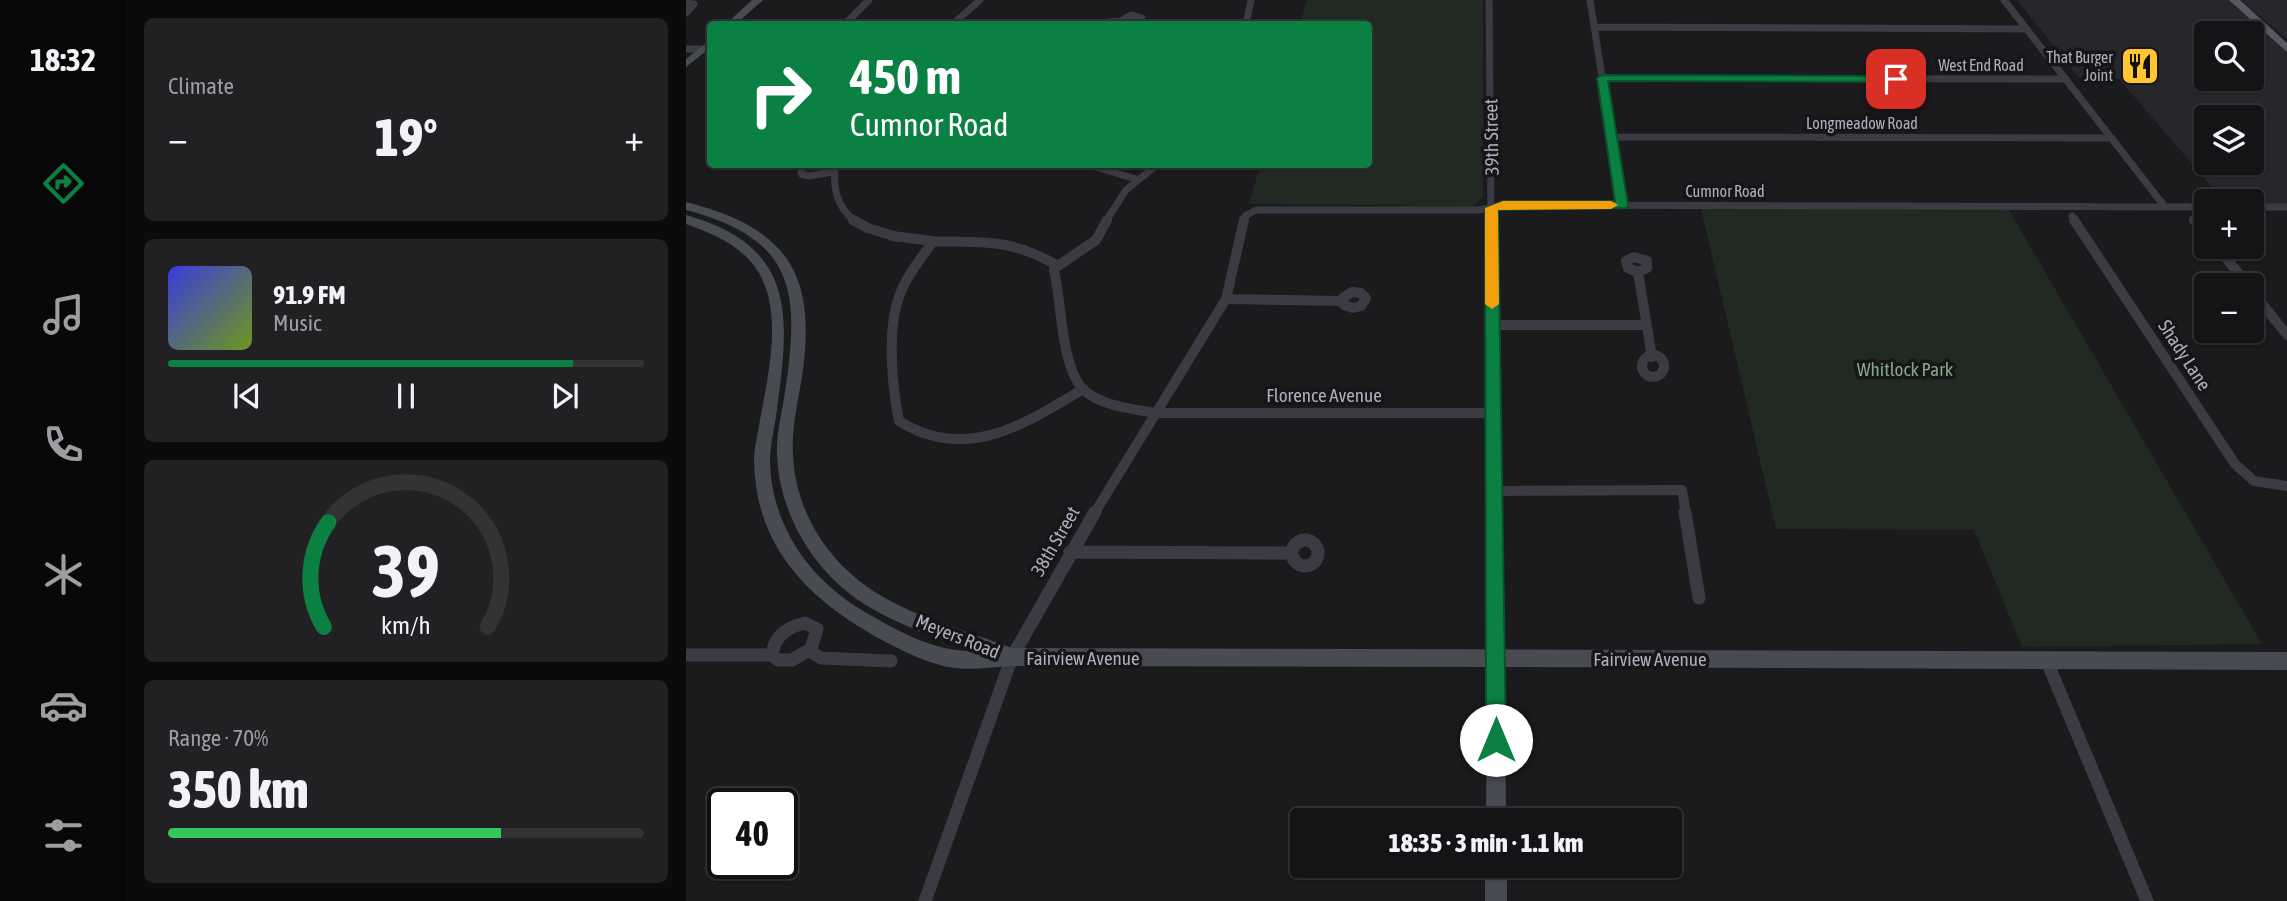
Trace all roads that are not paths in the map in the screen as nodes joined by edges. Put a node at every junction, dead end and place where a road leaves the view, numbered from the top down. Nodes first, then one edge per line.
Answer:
1 (758, 0) edge
2 (869, 0) edge
3 (980, 0) edge
4 (1251, 0) edge
5 (1489, 0) edge
6 (1590, 0) edge
7 (2004, 0) edge
8 (2234, 0) edge
9 (686, 3) edge
10 (686, 13) edge
11 (734, 21) edge
12 (848, 21) edge
13 (956, 21) edge
14 (1247, 21) edge
15 (1594, 27) junction
16 (2027, 29) junction
17 (707, 46) edge
18 (2285, 46) edge
19 (686, 49) edge
20 (686, 64) edge
21 (1602, 78) junction
22 (2066, 79) junction
23 (1611, 137) junction
24 (2112, 138) junction
25 (803, 168) edge
26 (834, 168) edge
27 (1099, 168) edge
28 (1152, 168) edge
29 (1136, 179) junction
30 (1622, 205) junction
31 (686, 206) edge
32 (2165, 207) junction
33 (2194, 207) edge
34 (2264, 207) edge
35 (2287, 207) edge
36 (1491, 208) junction
37 (1245, 216) joint
38 (2072, 216) dead end
39 (686, 219) edge
40 (933, 241) junction
41 (2227, 259) edge
42 (1058, 266) junction
43 (1638, 272) dead end
44 (2238, 273) edge
45 (1226, 299) junction
46 (1342, 301) dead end
47 (2264, 305) edge
48 (1492, 325) junction
49 (1647, 325) junction
50 (2287, 335) edge
51 (1652, 357) dead end
52 (1083, 389) junction
53 (1155, 413) junction
54 (1493, 413) junction
55 (2287, 486) edge
56 (1494, 491) junction
57 (1070, 552) junction
58 (1290, 553) dead end
59 (1699, 598) dead end
60 (809, 651) junction
61 (686, 655) edge
62 (772, 655) junction
63 (1012, 657) junction
64 (1496, 659) junction
65 (2046, 659) junction
66 (891, 661) dead end
67 (2287, 661) edge
68 (1496, 808) edge
69 (1496, 878) edge
70 (925, 901) edge
71 (1496, 901) edge
72 (2147, 901) edge

1 - 11 street
2 - 12 street
3 - 13 street
4 - 14 street
5 - 36 street, 39th Street
6 - 15 street
7 - 16 street
8 - 18 main road
9 - 10 street
15 - 16 street
15 - 21 street
16 - 22 street
17 - 19 street
17 - 20 street
21 - 22 street, West End Road
21 - 23 street
22 - 24 street
23 - 24 street, Longmeadow Road
23 - 30 street
24 - 32 street
25 - 26 street
26 - 40 street
27 - 29 street
28 - 29 street
29 - 42 street
30 - 32 street, Cumnor Road
30 - 36 street, Cumnor Road
31 - 63 street, Meyers Road
32 - 33 street, Cumnor Road
34 - 35 street
36 - 37 street, Cumnor Road
36 - 48 street, 39th Street
37 - 45 street, 38th Street
38 - 55 street, Shady Lane
39 - 63 street, Meyers Road
40 - 42 street
40 - 52 street
41 - 44 street
42 - 52 street
43 - 49 street
45 - 46 street
45 - 53 street, 38th Street
47 - 50 street
48 - 49 street
48 - 54 street, 39th Street
49 - 51 street
52 - 53 street, Florence Avenue
53 - 54 street, Florence Avenue
53 - 57 street, 38th Street
54 - 56 street, 39th Street
56 - 59 street
56 - 64 street, 39th Street
57 - 58 street
57 - 63 street, 38th Street
60 - 62 street
60 - 62 street
60 - 66 street
61 - 62 street
63 - 64 street, Fairview Avenue
63 - 70 street, 38th Street
64 - 65 street, Fairview Avenue
64 - 68 street, 39th Street
65 - 67 street, Fairview Avenue
65 - 72 street
69 - 71 street

